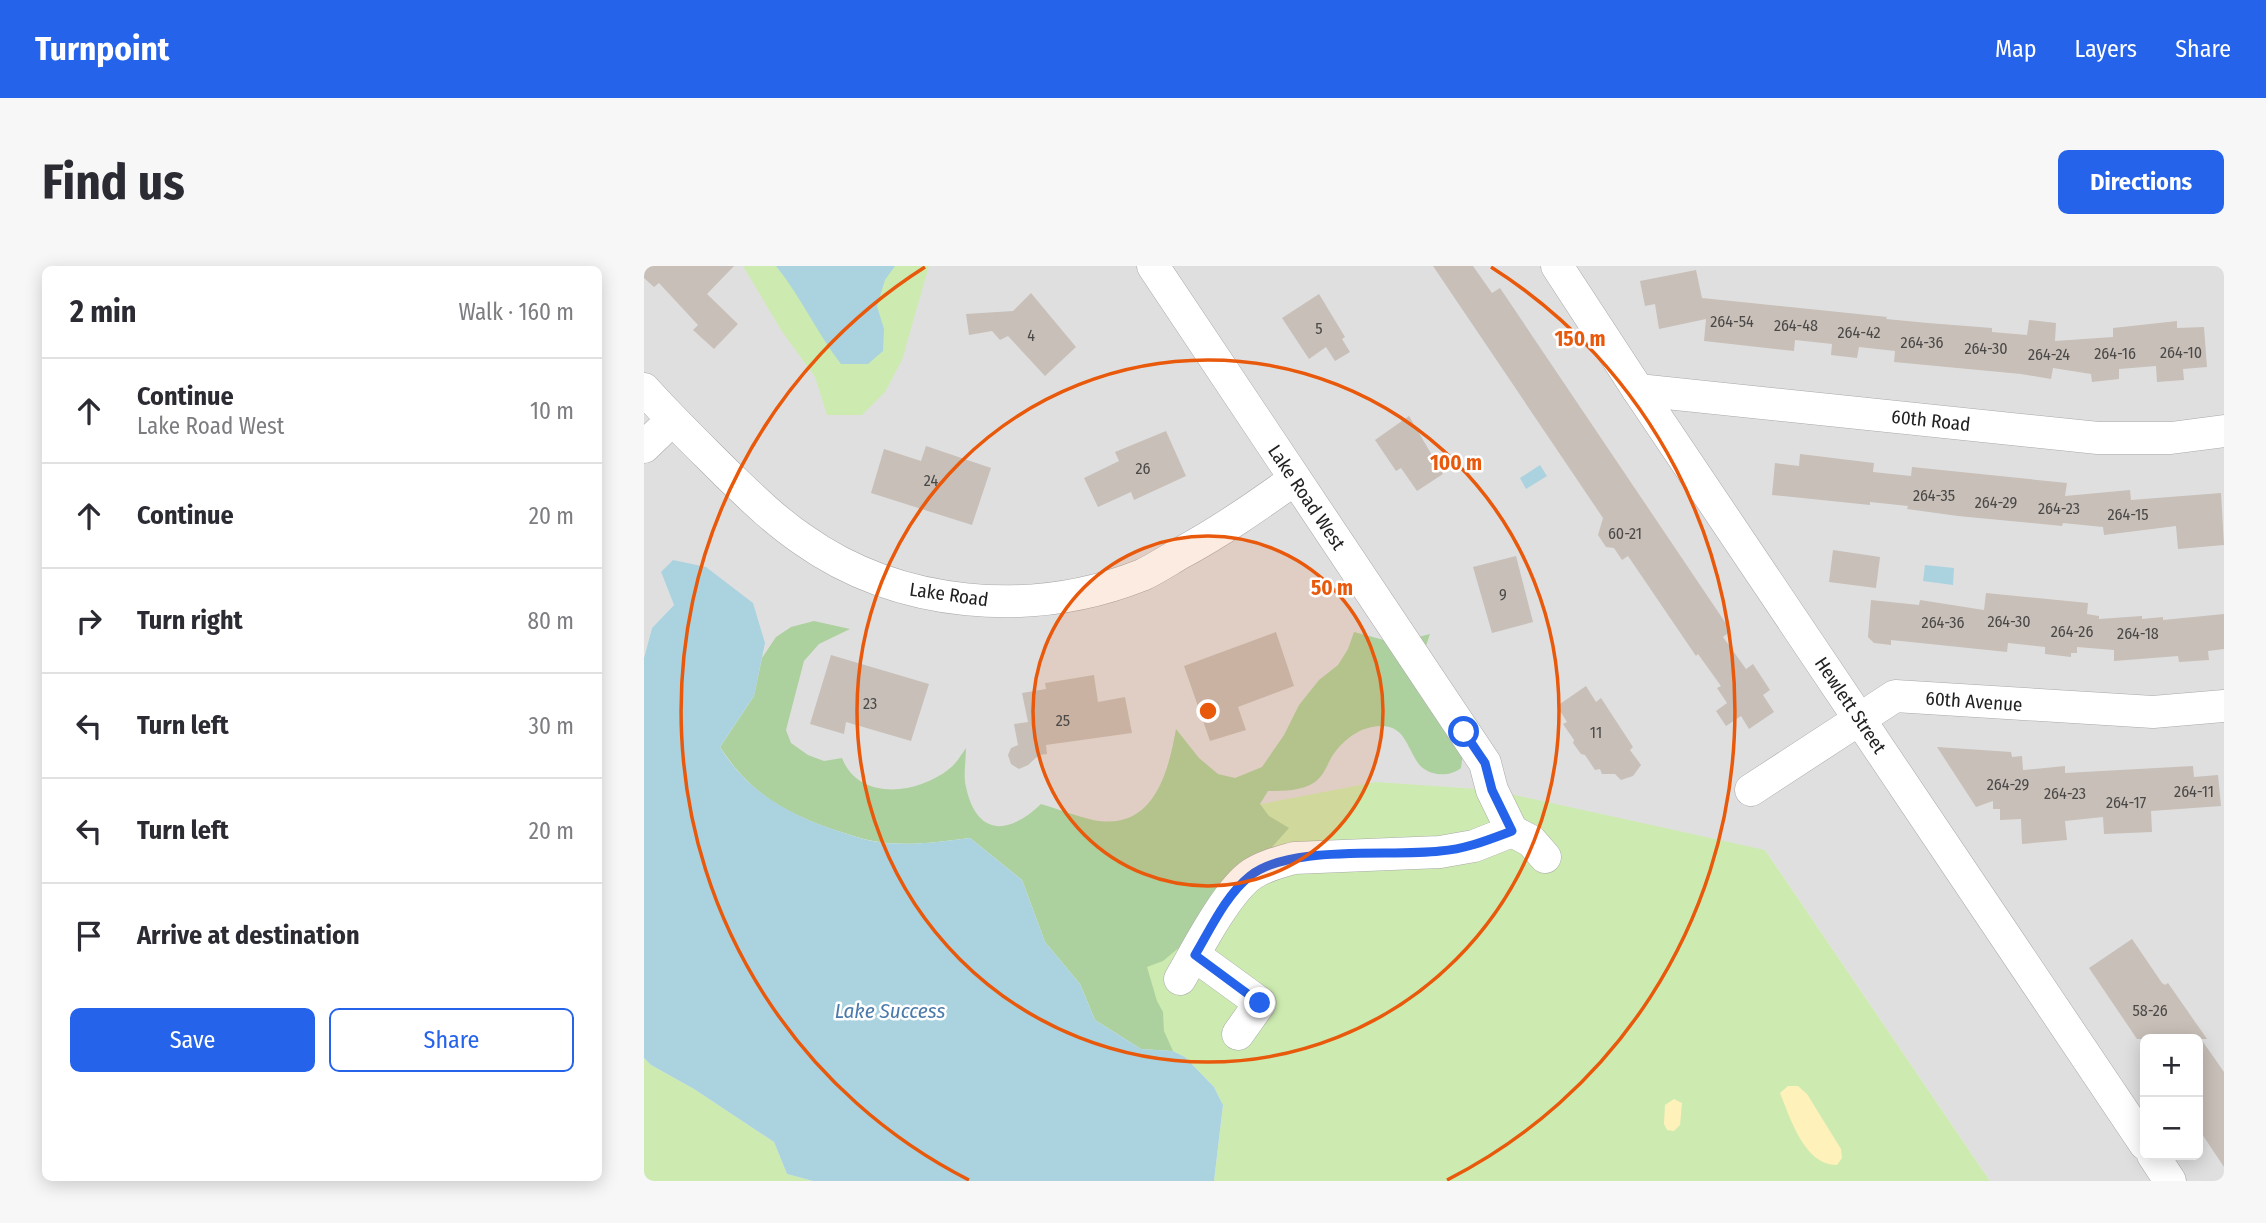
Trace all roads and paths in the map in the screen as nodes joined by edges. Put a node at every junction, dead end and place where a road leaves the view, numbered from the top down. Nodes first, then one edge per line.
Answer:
1 (1153, 266) edge
2 (1557, 266) edge
3 (644, 389) edge
4 (1638, 390) junction
5 (672, 420) junction
6 (2224, 431) edge
7 (644, 447) edge
8 (1295, 479) junction
9 (2224, 706) edge
10 (1860, 719) junction
11 (1751, 790) dead end
12 (1512, 831) junction
13 (1545, 857) dead end
14 (1238, 1034) dead end
15 (2140, 1137) edge
16 (2156, 1160) edge
17 (2170, 1181) edge

1 - 8 street, Lake Road West
2 - 4 street, Hewlett Street
3 - 5 street, Lake Road
4 - 6 street, 60th Road
4 - 10 street, Hewlett Street
5 - 7 street
5 - 8 street, Lake Road
8 - 12 street, Lake Road West
9 - 10 street, 60th Avenue
10 - 11 street, 60th Avenue
10 - 15 street, Hewlett Street
12 - 13 street
12 - 14 street
16 - 17 street

